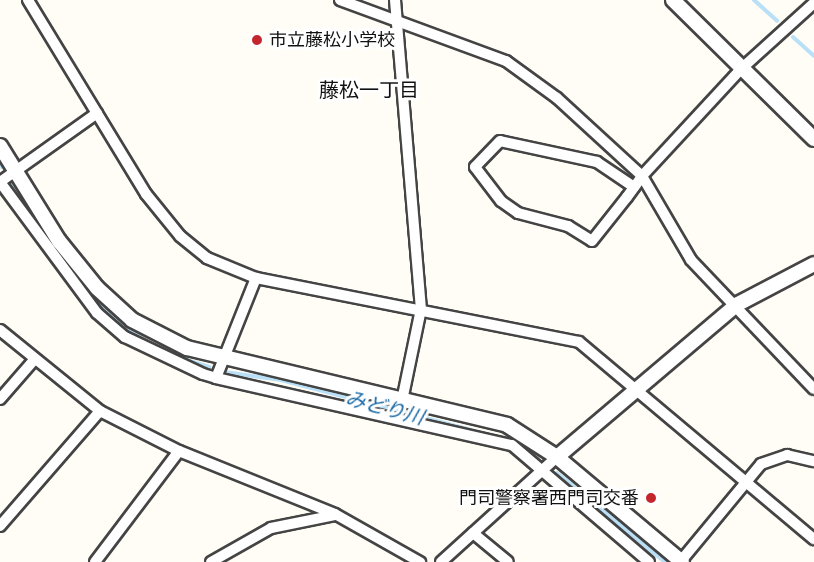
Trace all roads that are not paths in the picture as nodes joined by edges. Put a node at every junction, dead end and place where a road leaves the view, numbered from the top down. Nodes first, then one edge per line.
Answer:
1 (28, 0) edge
2 (340, 0) edge
3 (395, 0) edge
4 (673, 0) edge
5 (814, 3) edge
6 (396, 19) junction
7 (741, 69) junction
8 (97, 112) junction
9 (814, 139) edge
10 (0, 146) edge
11 (16, 171) junction
12 (642, 176) junction
13 (0, 182) edge
14 (634, 187) junction
15 (814, 264) edge
16 (256, 278) junction
17 (736, 305) junction
18 (421, 309) junction
19 (0, 330) edge
20 (223, 358) junction
21 (34, 360) junction
22 (216, 378) junction
23 (814, 389) edge
24 (638, 391) junction
25 (0, 399) edge
26 (402, 401) junction
27 (100, 411) junction
28 (179, 451) junction
29 (557, 457) junction
30 (814, 461) edge
31 (543, 470) junction
32 (746, 483) junction
33 (335, 514) junction
34 (0, 526) edge
35 (473, 533) junction
36 (814, 538) edge
37 (95, 562) edge
38 (211, 562) edge
39 (420, 562) edge
40 (441, 562) edge
41 (508, 562) edge
42 (649, 562) edge
43 (681, 562) edge

1 - 8 street
2 - 6 street
3 - 6 street
4 - 7 street
5 - 7 street
6 - 12 street
6 - 18 street
7 - 9 street
7 - 12 street
8 - 11 street
8 - 16 street
10 - 11 street
11 - 13 street
11 - 20 street
12 - 14 street
12 - 17 street
13 - 22 street
14 - 14 street
15 - 17 street
16 - 18 street
16 - 20 street
17 - 23 street
17 - 24 street
18 - 24 street
18 - 26 street
19 - 21 street
20 - 22 street
20 - 26 street
21 - 25 street
21 - 27 street
22 - 31 street
24 - 29 street
24 - 32 street
26 - 29 street
27 - 28 street
27 - 34 street
28 - 33 street
28 - 37 street
29 - 31 street
29 - 43 street
30 - 32 street
31 - 35 street
31 - 42 street
32 - 36 street
32 - 43 street
33 - 38 street
33 - 39 street
35 - 40 street
35 - 41 street

